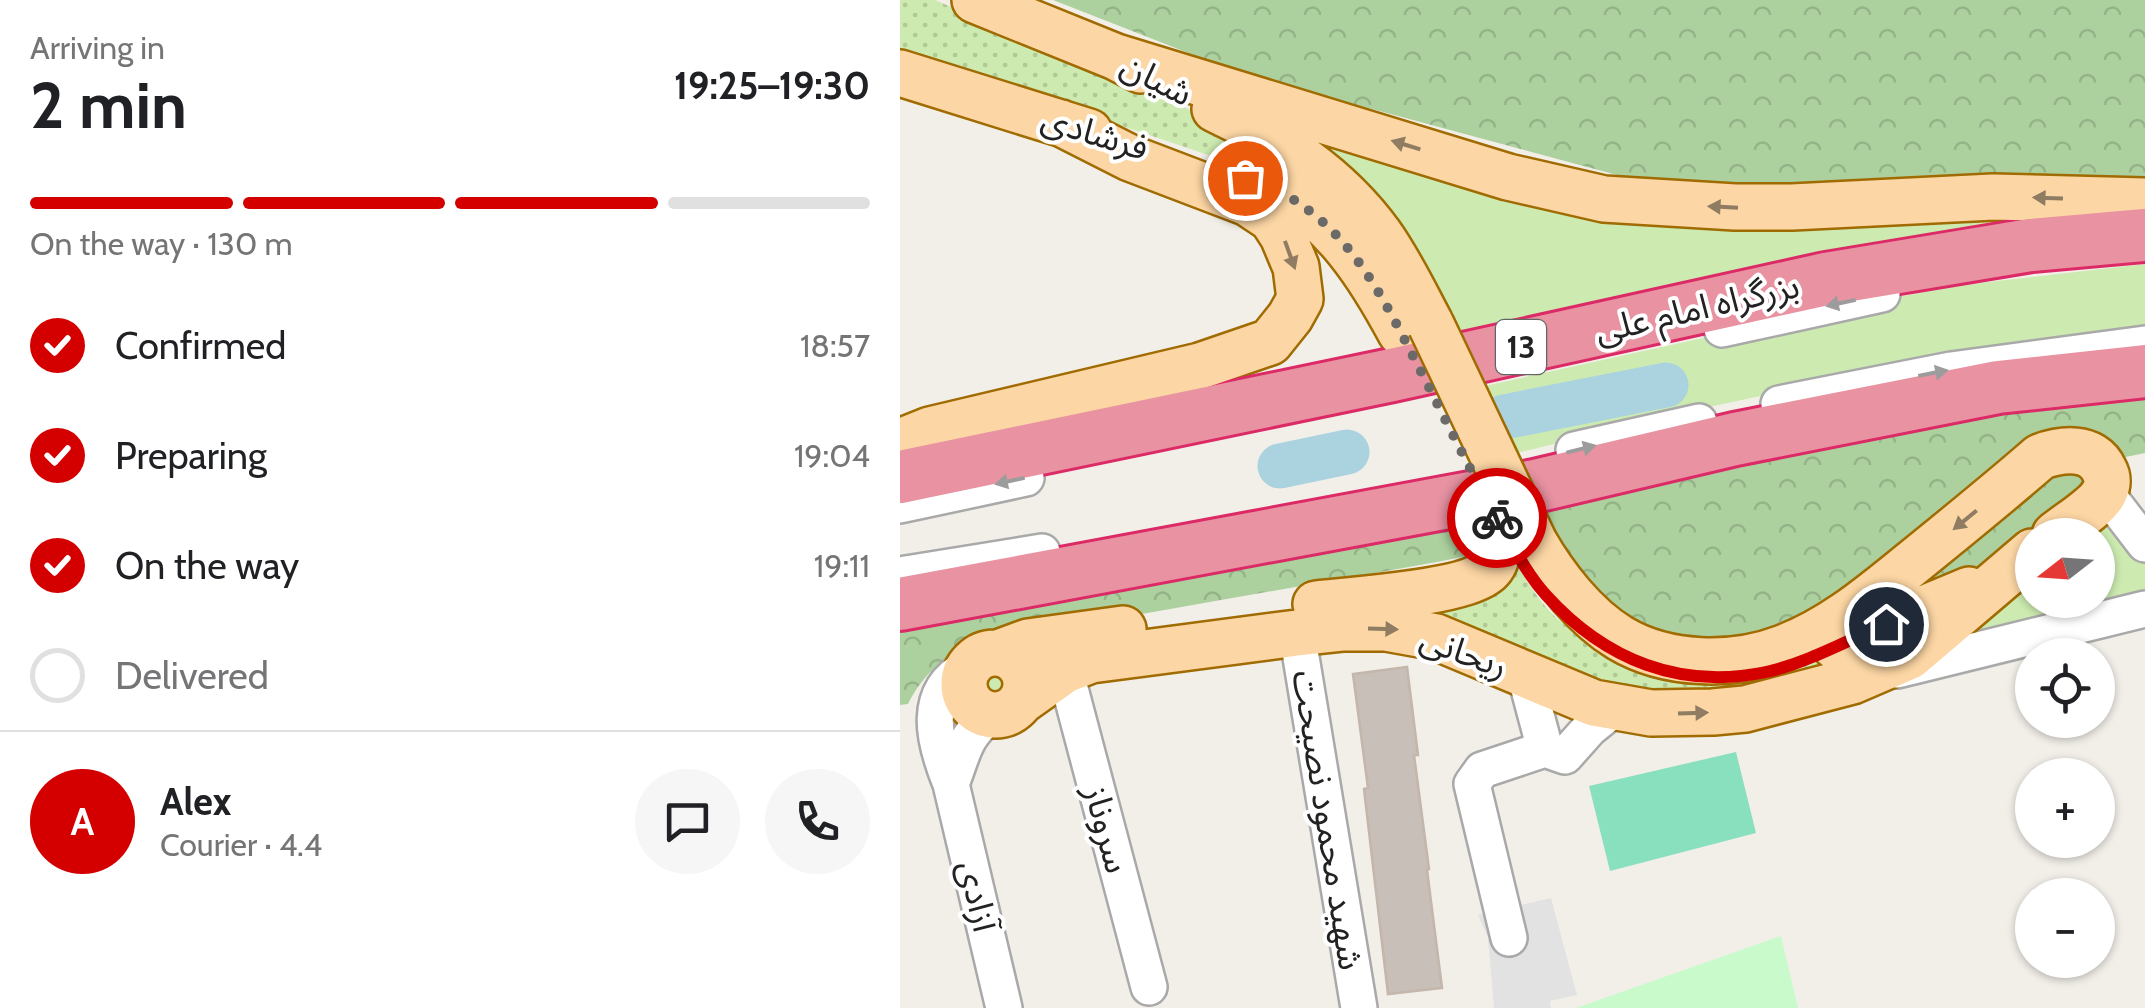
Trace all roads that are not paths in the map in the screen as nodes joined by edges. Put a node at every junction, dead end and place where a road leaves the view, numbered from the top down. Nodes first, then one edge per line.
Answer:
1 (975, 0) edge
2 (1116, 57) junction
3 (900, 73) edge
4 (1061, 123) junction
5 (2145, 200) edge
6 (2145, 235) edge
7 (2145, 258) edge
8 (1416, 329) junction
9 (2145, 344) edge
10 (2145, 371) edge
11 (900, 442) edge
12 (900, 477) edge
13 (2119, 478) edge
14 (900, 505) edge
15 (1491, 508) junction
16 (2077, 518) edge
17 (2145, 544) edge
18 (2015, 564) edge
19 (2015, 567) edge
20 (900, 575) edge
21 (900, 604) edge
22 (2145, 609) edge
23 (1297, 633) junction
24 (983, 660) junction
25 (1065, 670) junction
26 (1525, 674) junction
27 (1852, 681) junction
28 (1006, 708) junction
29 (1615, 708) junction
30 (1545, 749) junction
31 (951, 784) junction
32 (1508, 938) dead end
33 (1149, 988) dead end
34 (1004, 1008) edge
35 (1358, 1008) edge

1 - 2 main road, شیان
5 -> 2 main road
2 - 8 main road, شیان
3 - 4 main road, فرشادی
4 - 8 main road, فرشادی
4 -> 11 main road
6 - 12 highway, بزرگراه امام علی / 13
7 -> 14 street
13 -> 8 main road, bridge
8 - 15 main road
20 -> 9 street
10 - 21 highway
13 - 16 main road
13 - 17 street
15 - 18 main road
15 - 24 main road
19 - 27 main road, ریحانی
22 - 27 street, ریحانی
23 - 25 main road, ریحانی
23 -> 26 main road, ریحانی
23 - 35 street, شهید محمود نصیحت
24 - 28 main road
24 - 31 street, آزادی
25 - 28 main road, ریحانی
25 - 33 street, سروناز
26 - 29 main road, ریحانی
26 - 30 street
29 -> 27 main road, ریحانی
28 - 31 street
29 - 30 street
30 - 32 street
31 - 34 street, آزادی

